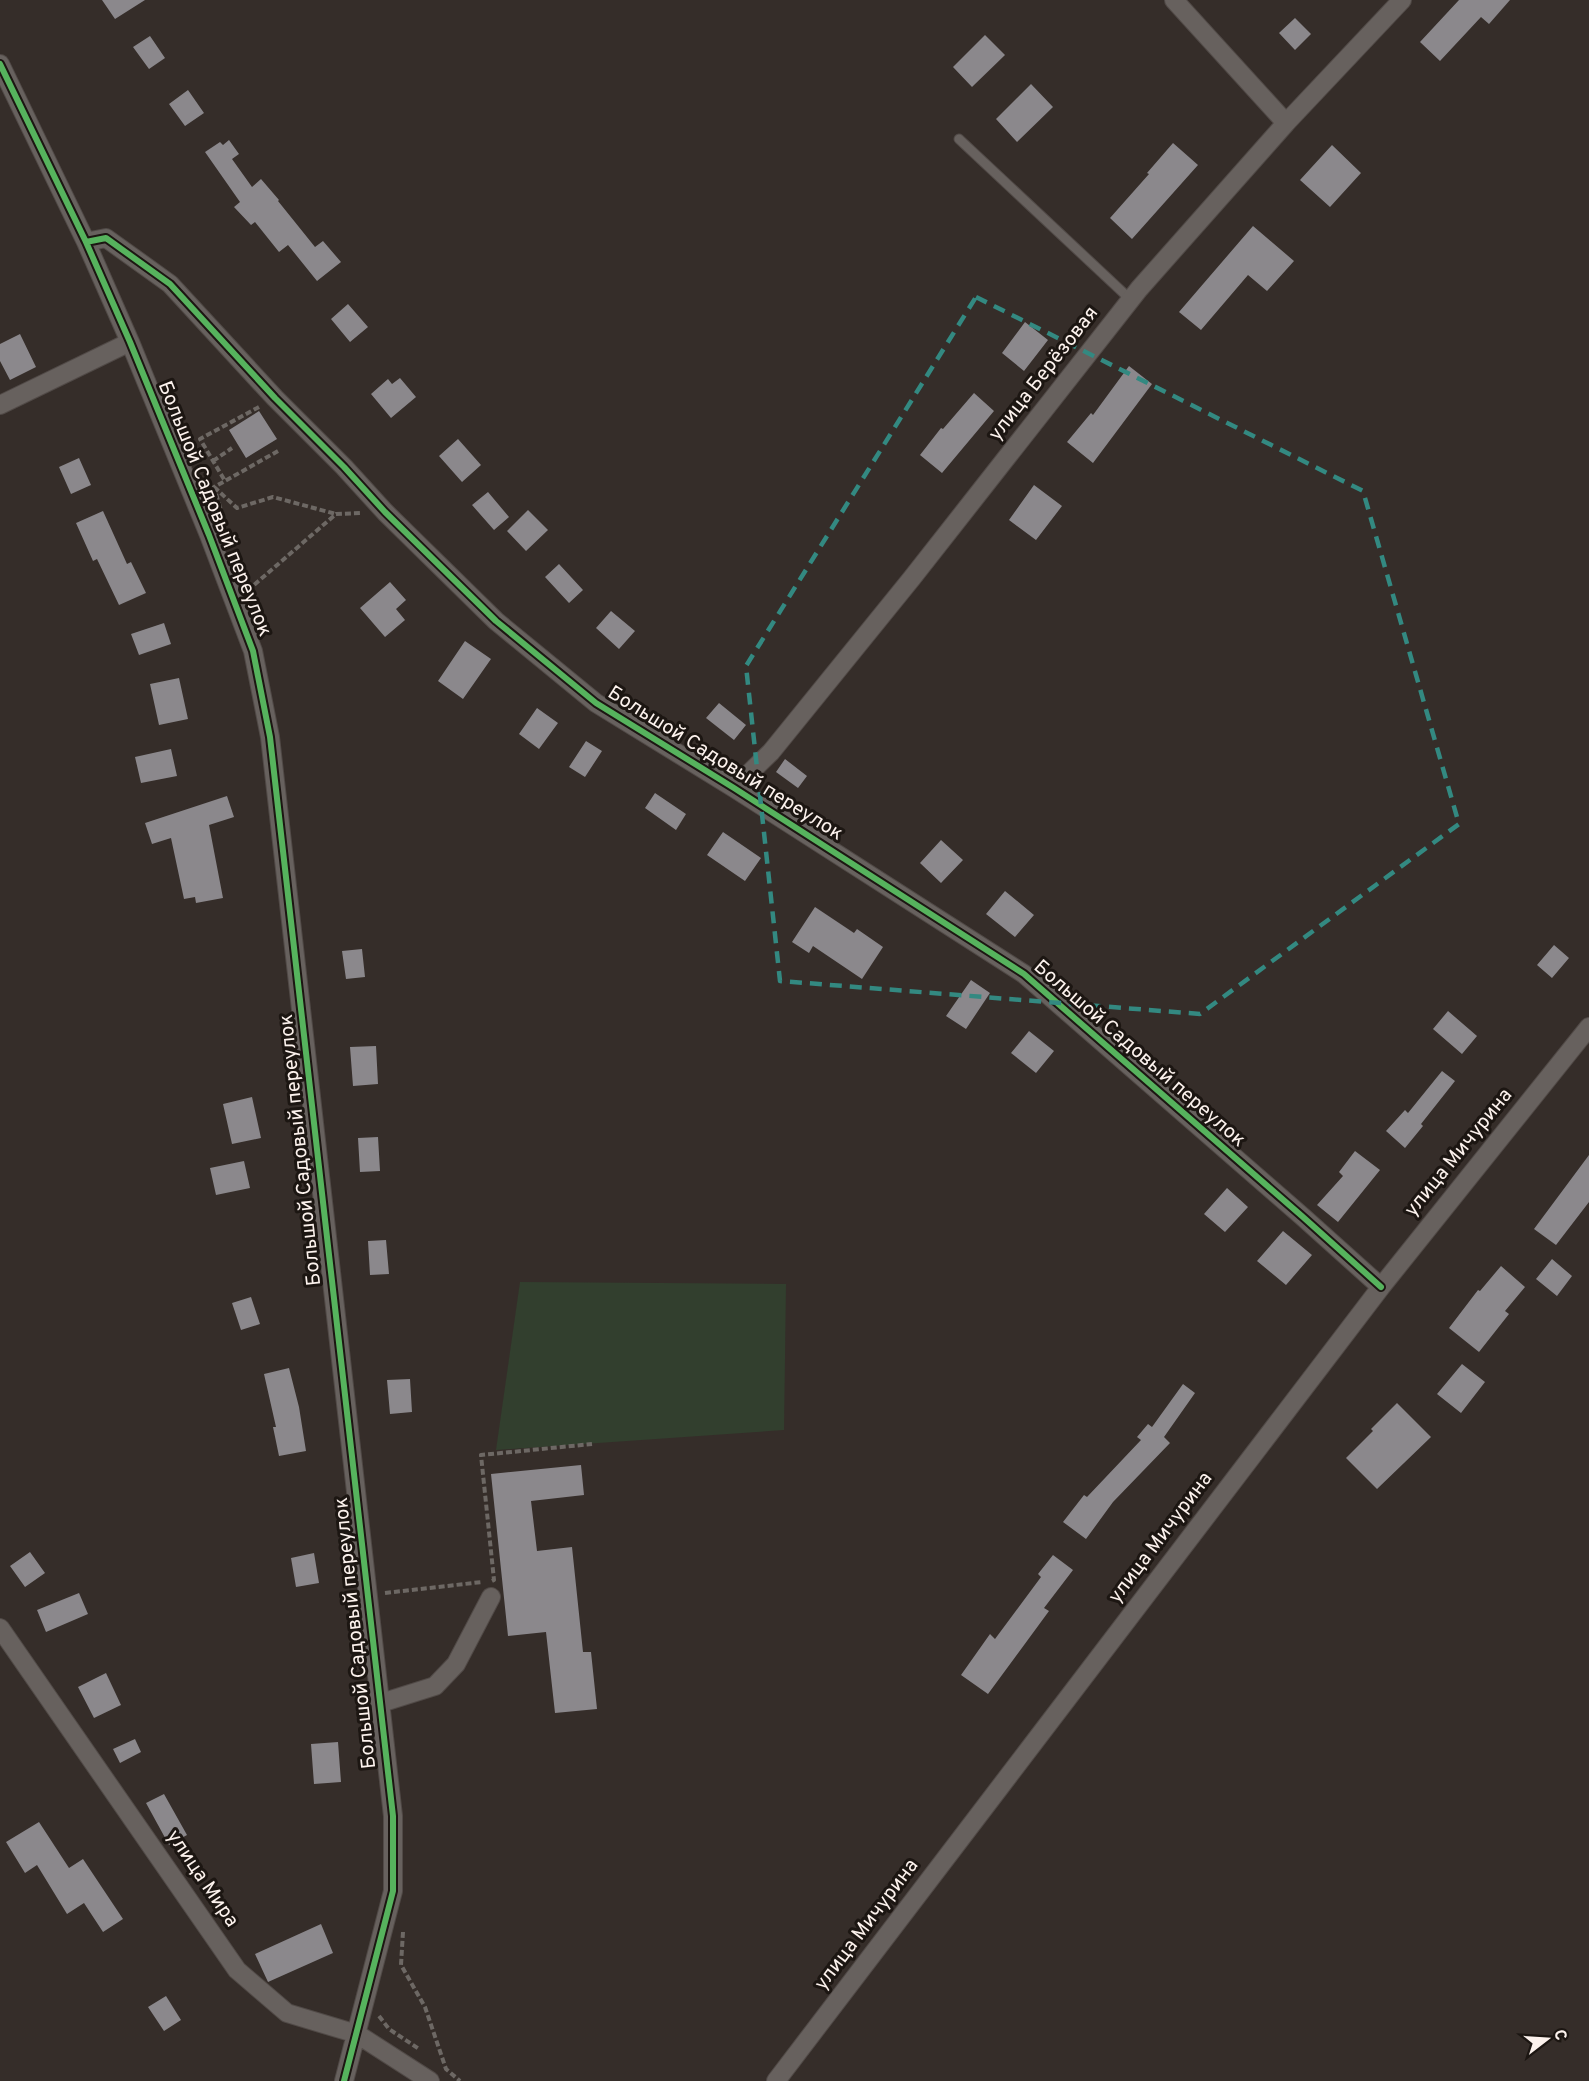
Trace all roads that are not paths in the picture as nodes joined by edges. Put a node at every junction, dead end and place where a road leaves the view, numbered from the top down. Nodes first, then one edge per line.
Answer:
1 (1174, 0) edge
2 (1402, 0) edge
3 (0, 64) edge
4 (1286, 123) junction
5 (959, 139) dead end
6 (86, 242) junction
7 (1131, 300) junction
8 (130, 342) junction
9 (0, 405) edge
10 (734, 788) junction
11 (1589, 1027) edge
12 (1381, 1287) junction
13 (490, 1597) dead end
14 (0, 1628) edge
15 (381, 1703) junction
16 (357, 2034) junction
17 (344, 2081) edge
18 (430, 2081) edge
19 (776, 2081) edge

1 - 4 street
2 - 4 street, улица Берёзовая
3 - 6 street, Большой Садовый переулок
4 - 7 street, улица Берёзовая
5 - 7 lane
6 - 8 street, Большой Садовый переулок
6 - 10 street, Большой Садовый переулок
7 - 10 street, улица Берёзовая
8 - 9 street
8 - 15 street, Большой Садовый переулок
10 - 12 street, Большой Садовый переулок
11 - 12 street, улица Мичурина
12 - 19 street, улица Мичурина
13 - 15 street
14 - 16 street, улица Мира
15 - 16 street, Большой Садовый переулок
16 - 17 street, Большой Садовый переулок
16 - 18 street, улица Мира

